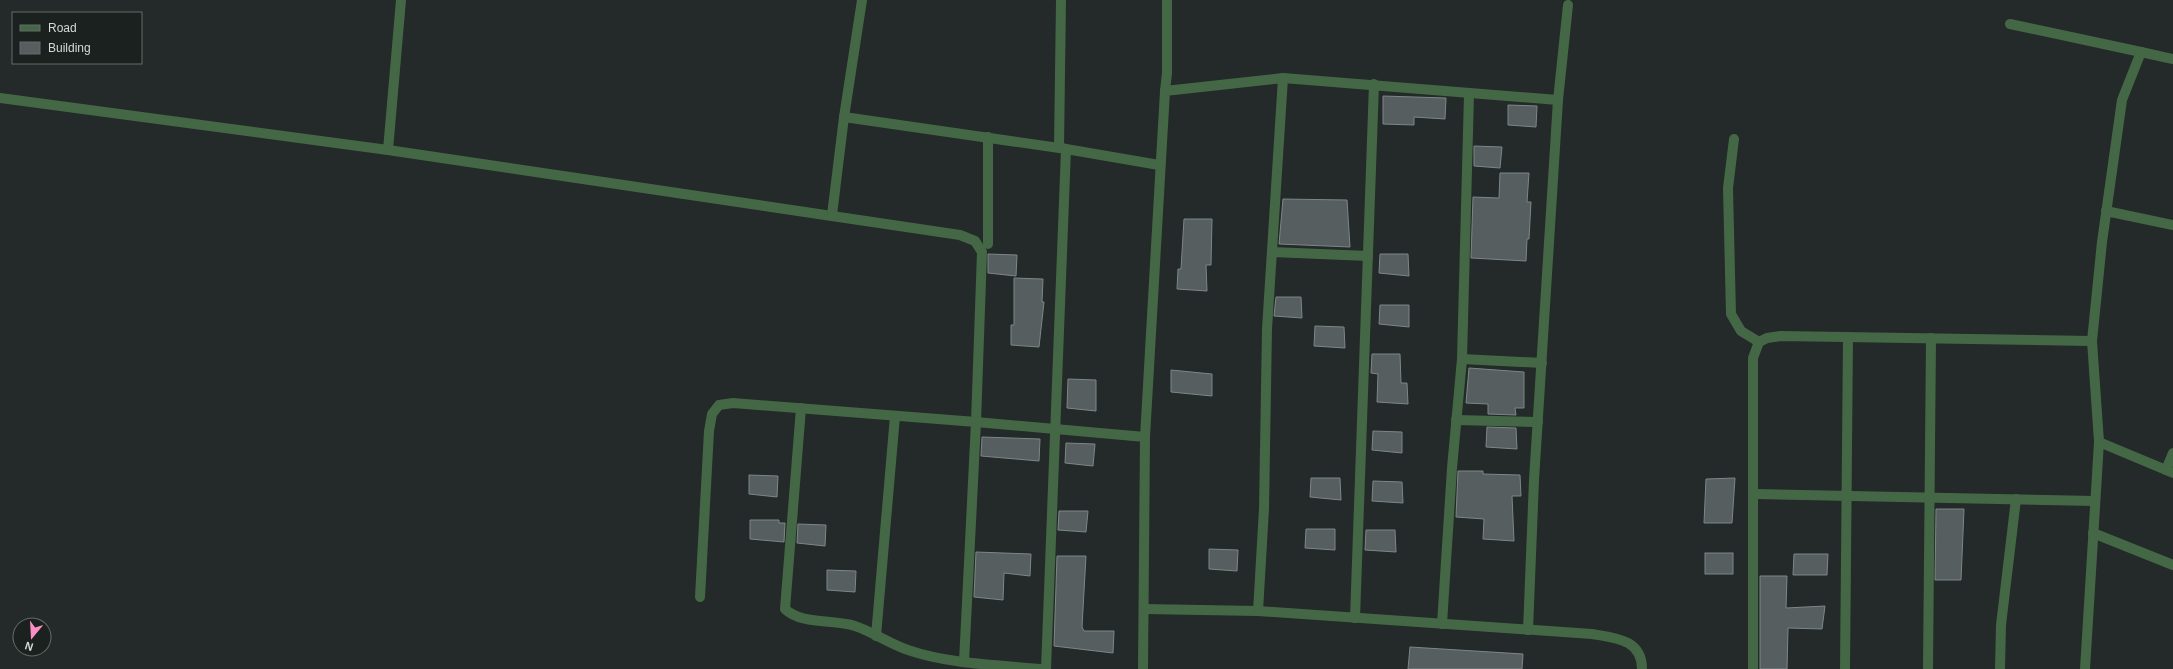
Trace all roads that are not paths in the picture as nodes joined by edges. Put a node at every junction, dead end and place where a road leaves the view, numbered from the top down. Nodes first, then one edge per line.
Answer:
1 (401, 0) edge
2 (862, 0) edge
3 (1061, 0) edge
4 (1167, 0) edge
5 (1568, 5) dead end
6 (2010, 24) dead end
7 (2141, 52) junction
8 (2173, 59) edge
9 (1283, 78) junction
10 (1374, 84) junction
11 (1165, 90) junction
12 (1469, 94) junction
13 (0, 98) edge
14 (1558, 100) junction
15 (844, 116) junction
16 (988, 137) junction
17 (1734, 139) dead end
18 (1066, 149) junction
19 (388, 150) junction
20 (1159, 165) junction
21 (2106, 211) junction
22 (832, 215) junction
23 (2173, 225) edge
24 (988, 244) dead end
25 (1272, 252) junction
26 (1368, 256) junction
27 (1848, 337) junction
28 (1931, 338) junction
29 (2092, 341) junction
30 (1759, 342) junction
31 (1462, 359) junction
32 (1542, 363) junction
33 (801, 408) junction
34 (895, 416) junction
35 (1456, 420) junction
36 (976, 422) junction
37 (1538, 422) junction
38 (1054, 429) junction
39 (1145, 437) junction
40 (2099, 442) junction
41 (2173, 453) edge
42 (2169, 472) edge
43 (1754, 494) junction
44 (1847, 495) junction
45 (1930, 497) junction
46 (2016, 499) junction
47 (2095, 501) junction
48 (2093, 533) junction
49 (2173, 565) edge
50 (700, 597) dead end
51 (1144, 610) junction
52 (1258, 610) junction
53 (1355, 618) junction
54 (1442, 624) junction
55 (1528, 630) junction
56 (876, 636) junction
57 (964, 662) junction
58 (1041, 669) edge
59 (1046, 669) edge
60 (1143, 669) edge
61 (1642, 669) edge
62 (1753, 669) edge
63 (1845, 669) edge
64 (1928, 669) edge
65 (2000, 669) edge
66 (2085, 669) edge

1 - 19 street
2 - 15 street
3 - 18 street
4 - 11 street
5 - 14 street
6 - 7 street
7 - 8 street
7 - 21 street
9 - 10 street
9 - 11 street
9 - 25 street
10 - 12 street
10 - 26 street
11 - 20 street
12 - 14 street
12 - 31 street
13 - 19 street
14 - 32 street
15 - 16 street
15 - 22 street
16 - 18 street
16 - 24 street
17 - 30 street
18 - 20 street
18 - 38 street
19 - 22 street
20 - 39 street
21 - 23 street
21 - 29 street
22 - 36 street
25 - 26 street
25 - 52 street
26 - 53 street
27 - 28 street
27 - 30 street
27 - 44 street
28 - 29 street
28 - 45 street
29 - 40 street
30 - 43 street
31 - 32 street
31 - 35 street
32 - 37 street
33 - 34 street
33 - 50 street
33 - 56 street
34 - 36 street
34 - 56 street
35 - 37 street
35 - 54 street
36 - 38 street
36 - 57 street
37 - 55 street
38 - 39 street
38 - 59 street
39 - 51 street
40 - 42 street
40 - 47 street
41 - 42 street
43 - 44 street
43 - 62 street
44 - 45 street
44 - 63 street
45 - 46 street
45 - 64 street
46 - 47 street
46 - 65 street
47 - 48 street
48 - 49 street
48 - 66 street
51 - 52 street
51 - 60 street
52 - 53 street
53 - 54 street
54 - 55 street
55 - 61 street
56 - 57 street
57 - 58 street

